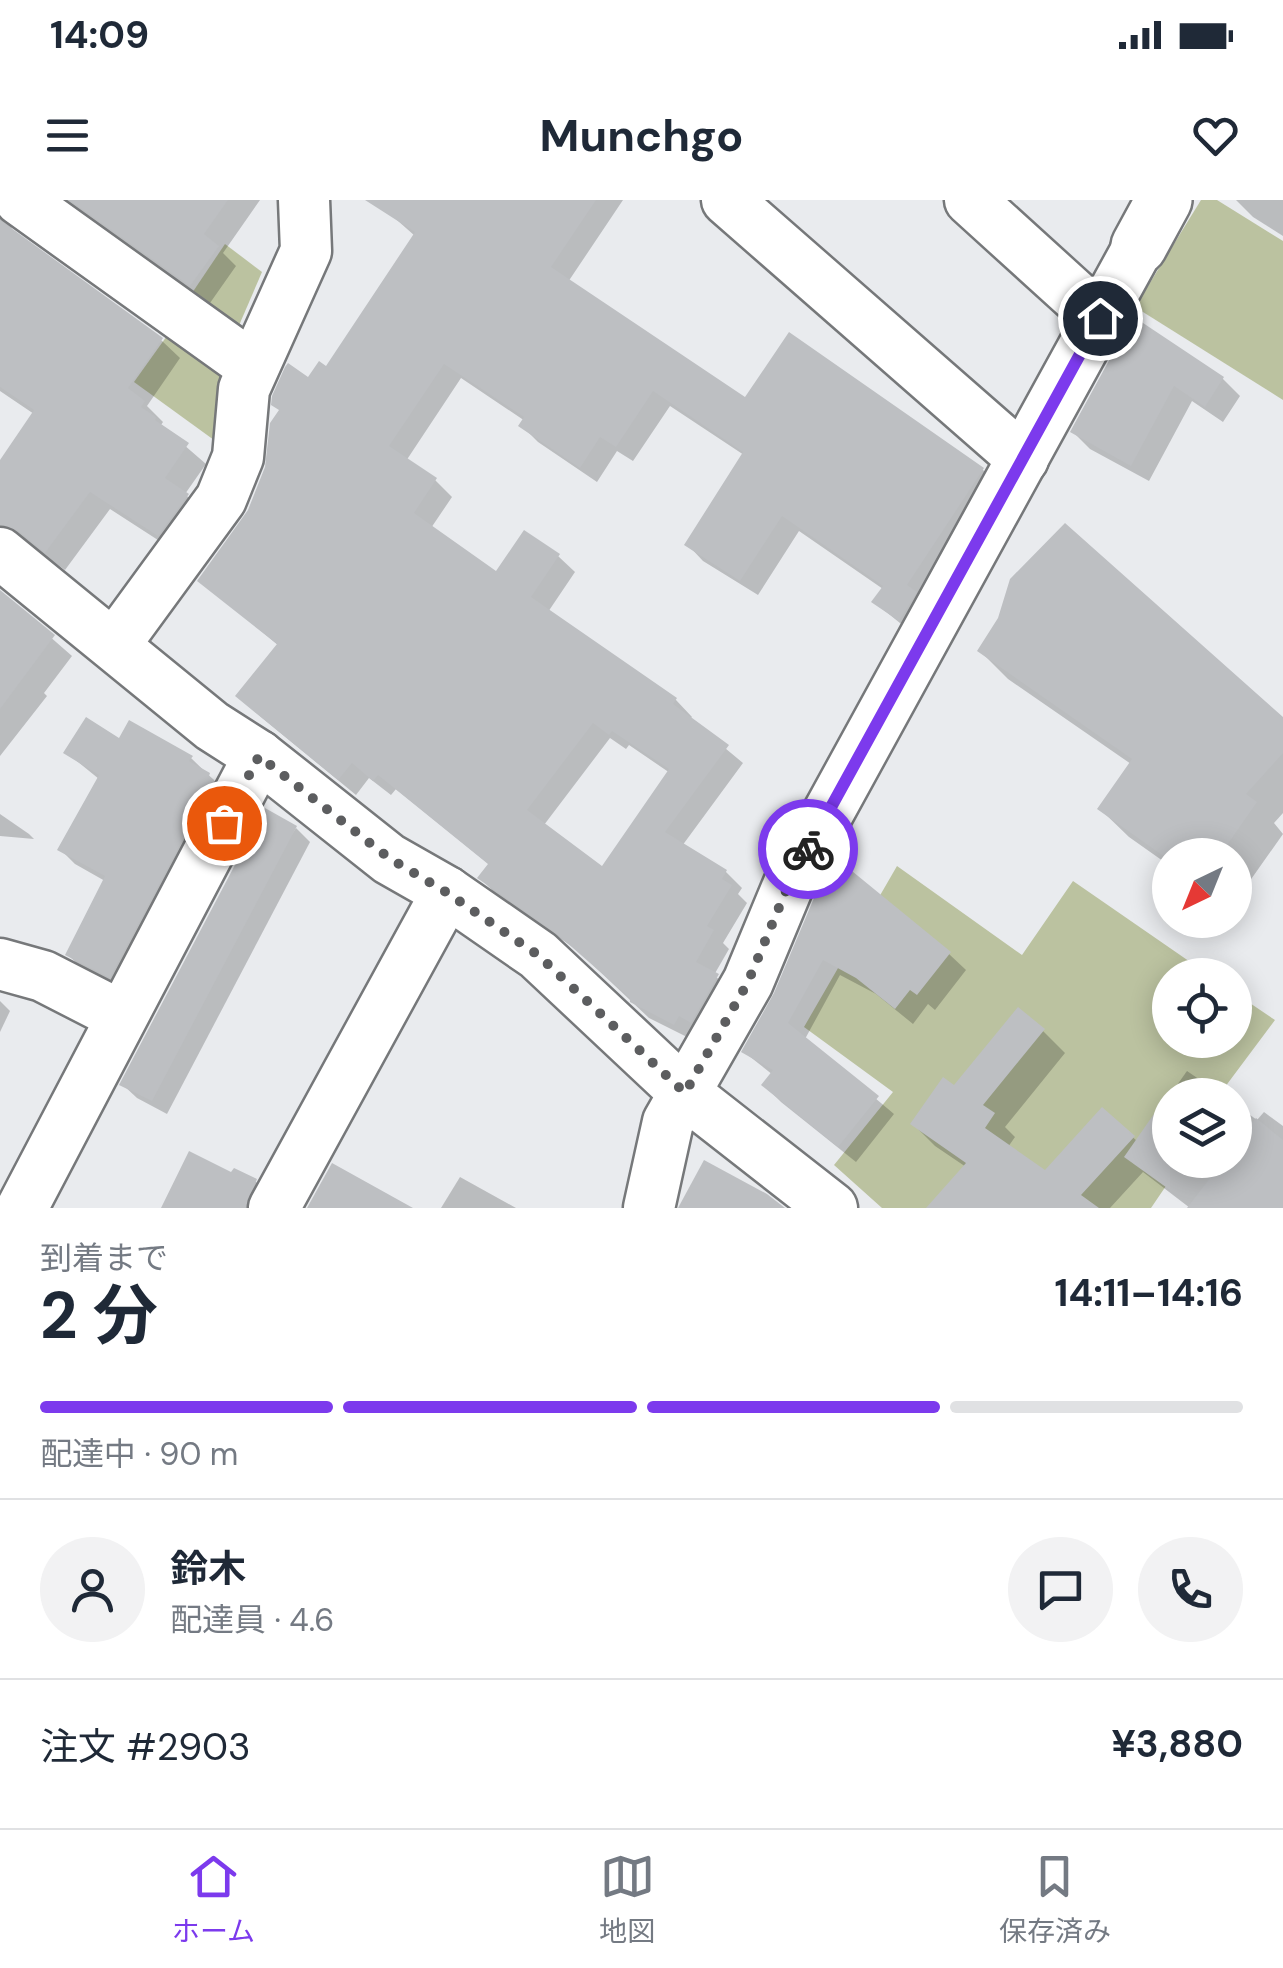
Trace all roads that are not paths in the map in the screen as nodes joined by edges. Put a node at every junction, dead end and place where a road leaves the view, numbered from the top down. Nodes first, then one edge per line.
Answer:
1 (20, 200) edge
2 (304, 200) edge
3 (727, 200) edge
4 (970, 200) edge
5 (1152, 223) edge
6 (1100, 318) junction
7 (253, 367) junction
8 (1024, 459) junction
9 (0, 553) edge
10 (115, 644) junction
11 (259, 756) junction
12 (446, 892) junction
13 (0, 964) edge
14 (121, 1016) junction
15 (685, 1093) junction
16 (17, 1195) edge
17 (274, 1208) edge
18 (649, 1208) edge
19 (832, 1208) edge

1 - 7 street
2 - 7 street
3 - 8 street
4 - 6 street
5 - 6 street
6 - 8 street
7 - 10 street
8 - 15 street
9 - 10 street
10 - 11 street
11 - 12 street
11 - 14 street
12 - 15 street
12 - 17 street
13 - 14 street
14 - 16 street
15 - 18 street
15 - 19 street

